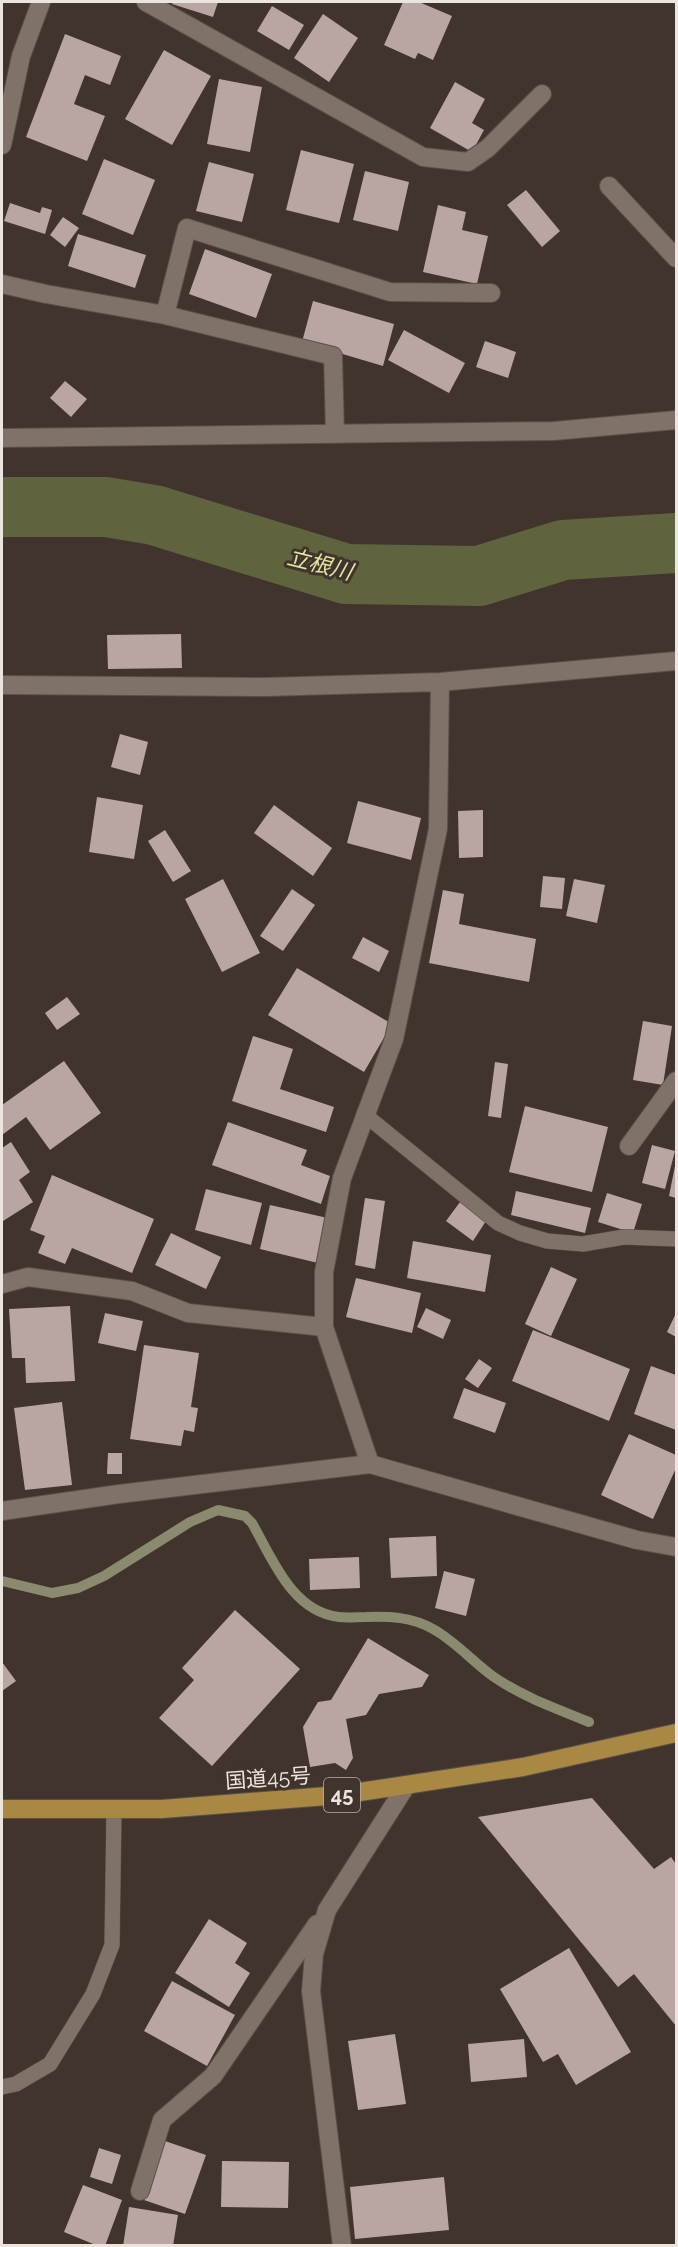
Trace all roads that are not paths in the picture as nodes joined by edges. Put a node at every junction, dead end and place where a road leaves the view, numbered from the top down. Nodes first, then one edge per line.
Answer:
1 (41, 2) edge
2 (146, 2) edge
3 (542, 94) dead end
4 (2, 145) edge
5 (609, 186) dead end
6 (676, 258) edge
7 (2, 284) edge
8 (491, 293) dead end
9 (165, 315) junction
10 (676, 420) edge
11 (336, 434) junction
12 (2, 438) edge
13 (676, 661) edge
14 (440, 682) junction
15 (2, 685) edge
16 (676, 1081) edge
17 (364, 1114) junction
18 (629, 1146) dead end
19 (676, 1239) edge
20 (2, 1284) edge
21 (324, 1327) junction
22 (370, 1464) junction
23 (2, 1511) edge
24 (676, 1547) edge
25 (676, 1733) edge
26 (406, 1786) junction
27 (2, 1809) edge
28 (114, 1809) junction
29 (327, 1910) junction
30 (2, 2086) edge
31 (140, 2191) dead end
32 (342, 2246) edge

1 - 4 street
2 - 3 street
5 - 6 street
7 - 9 street
8 - 9 street
9 - 11 street
10 - 11 street
11 - 12 street
13 - 14 street
14 - 15 street
14 - 17 street
16 - 18 street
17 - 19 lane
17 - 21 street
20 - 21 street
21 - 22 street
22 - 23 street
22 - 24 street
25 - 26 highway, 国道45号 / 45
26 - 28 highway, 国道45号 / 45
26 - 29 street
27 - 28 highway, 国道45号 / 45
28 - 30 lane
29 - 31 street
29 - 32 street

